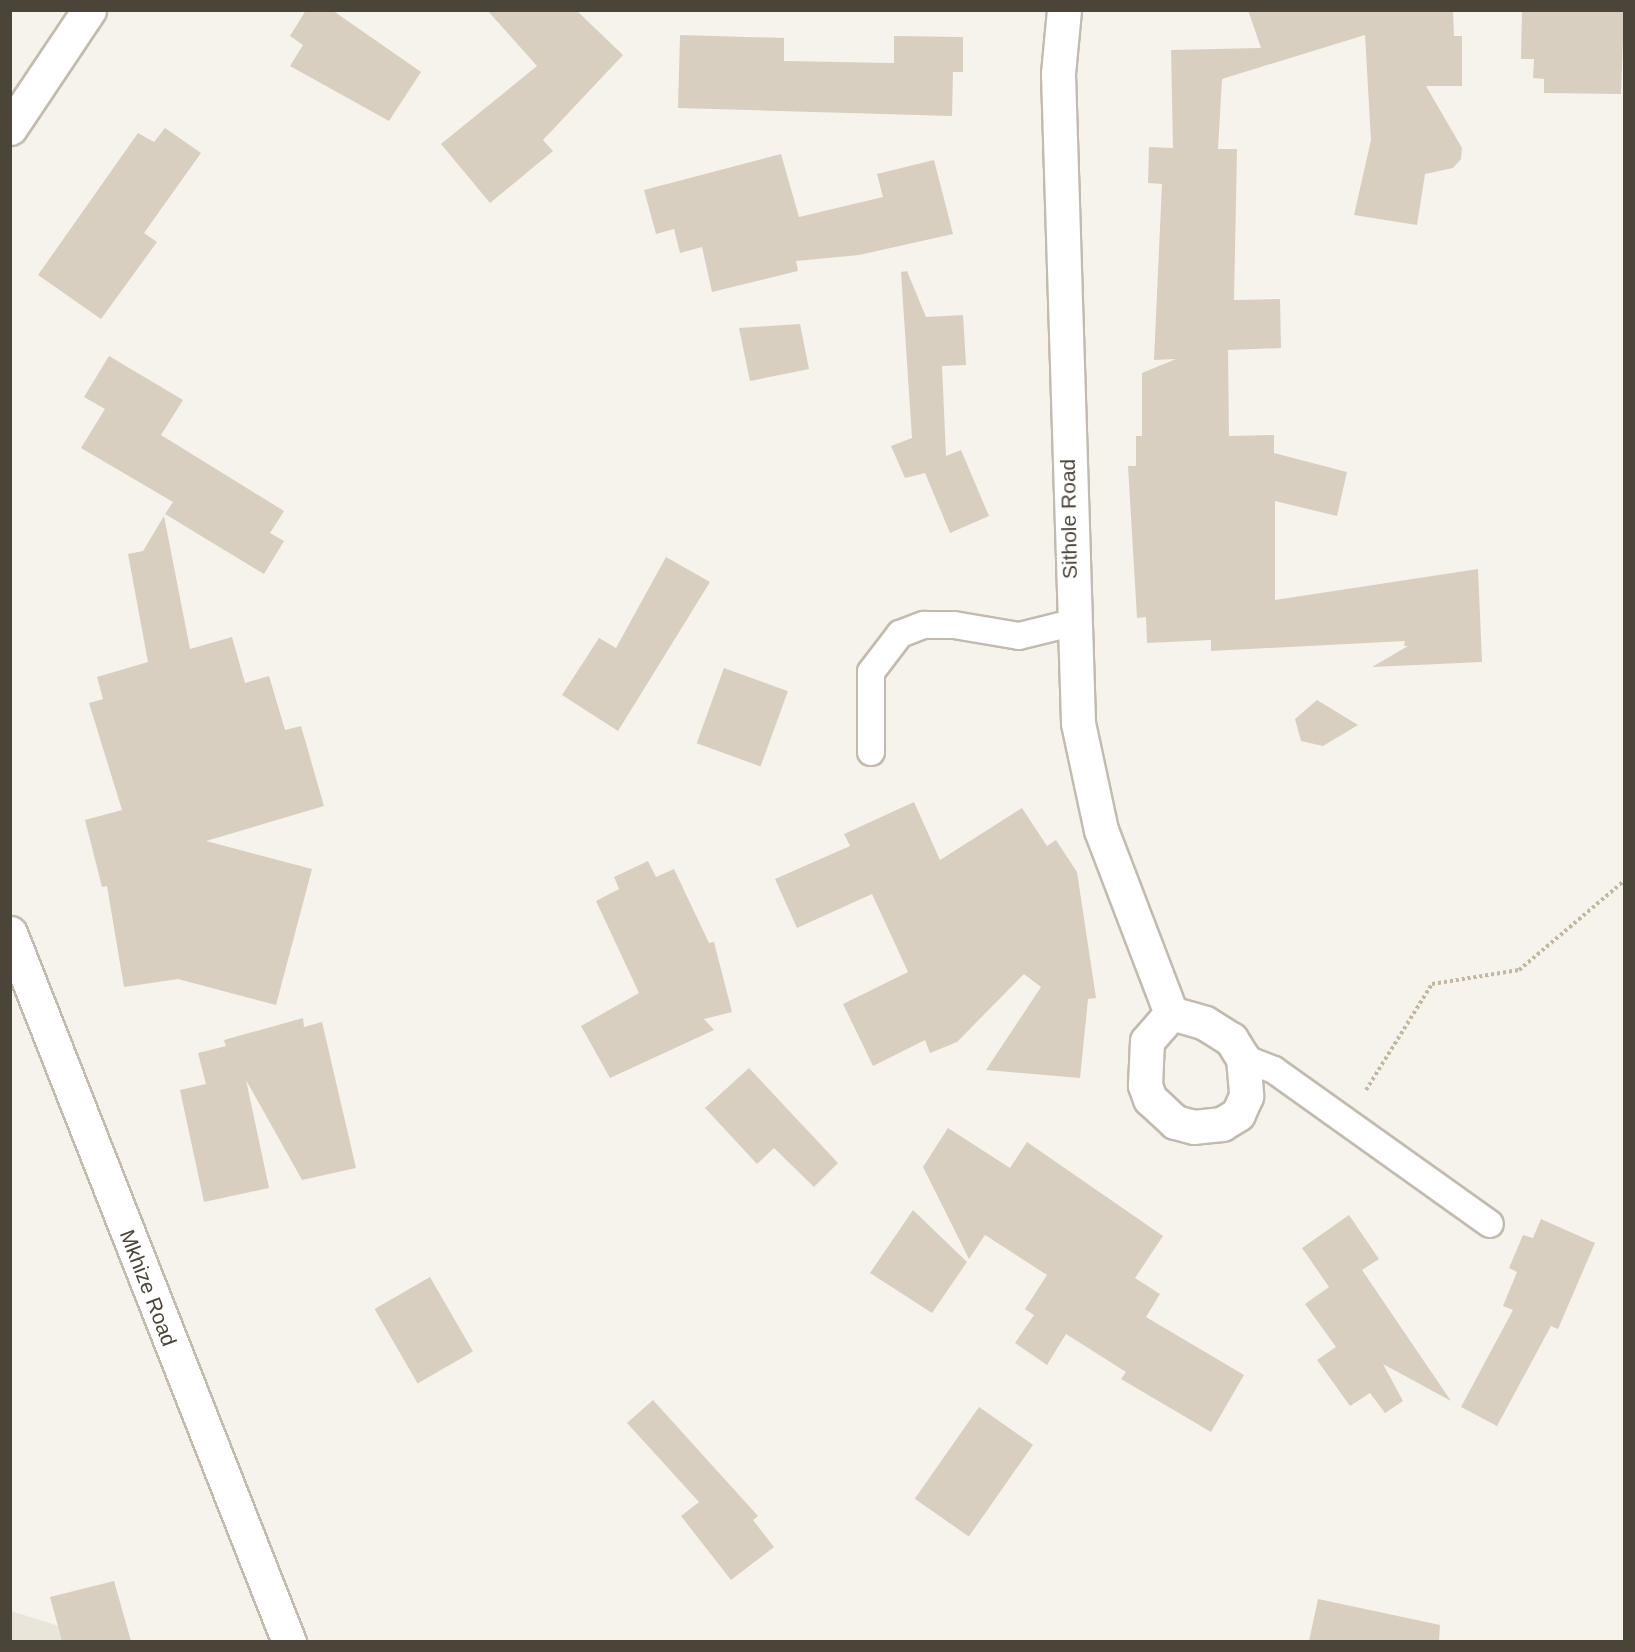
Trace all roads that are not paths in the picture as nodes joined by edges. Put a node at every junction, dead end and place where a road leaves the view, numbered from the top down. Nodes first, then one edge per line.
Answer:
1 (89, 10) edge
2 (1064, 10) edge
3 (10, 128) edge
4 (1072, 622) junction
5 (871, 752) dead end
6 (10, 933) edge
7 (1171, 1013) junction
8 (1243, 1058) junction
9 (1490, 1224) dead end
10 (289, 1641) edge

1 - 3 street
2 - 4 street, Sithole Road
4 - 5 lane
4 - 7 street, Sithole Road
6 - 10 street, Mkhize Road
7 - 8 street
7 - 8 street
8 - 9 lane

